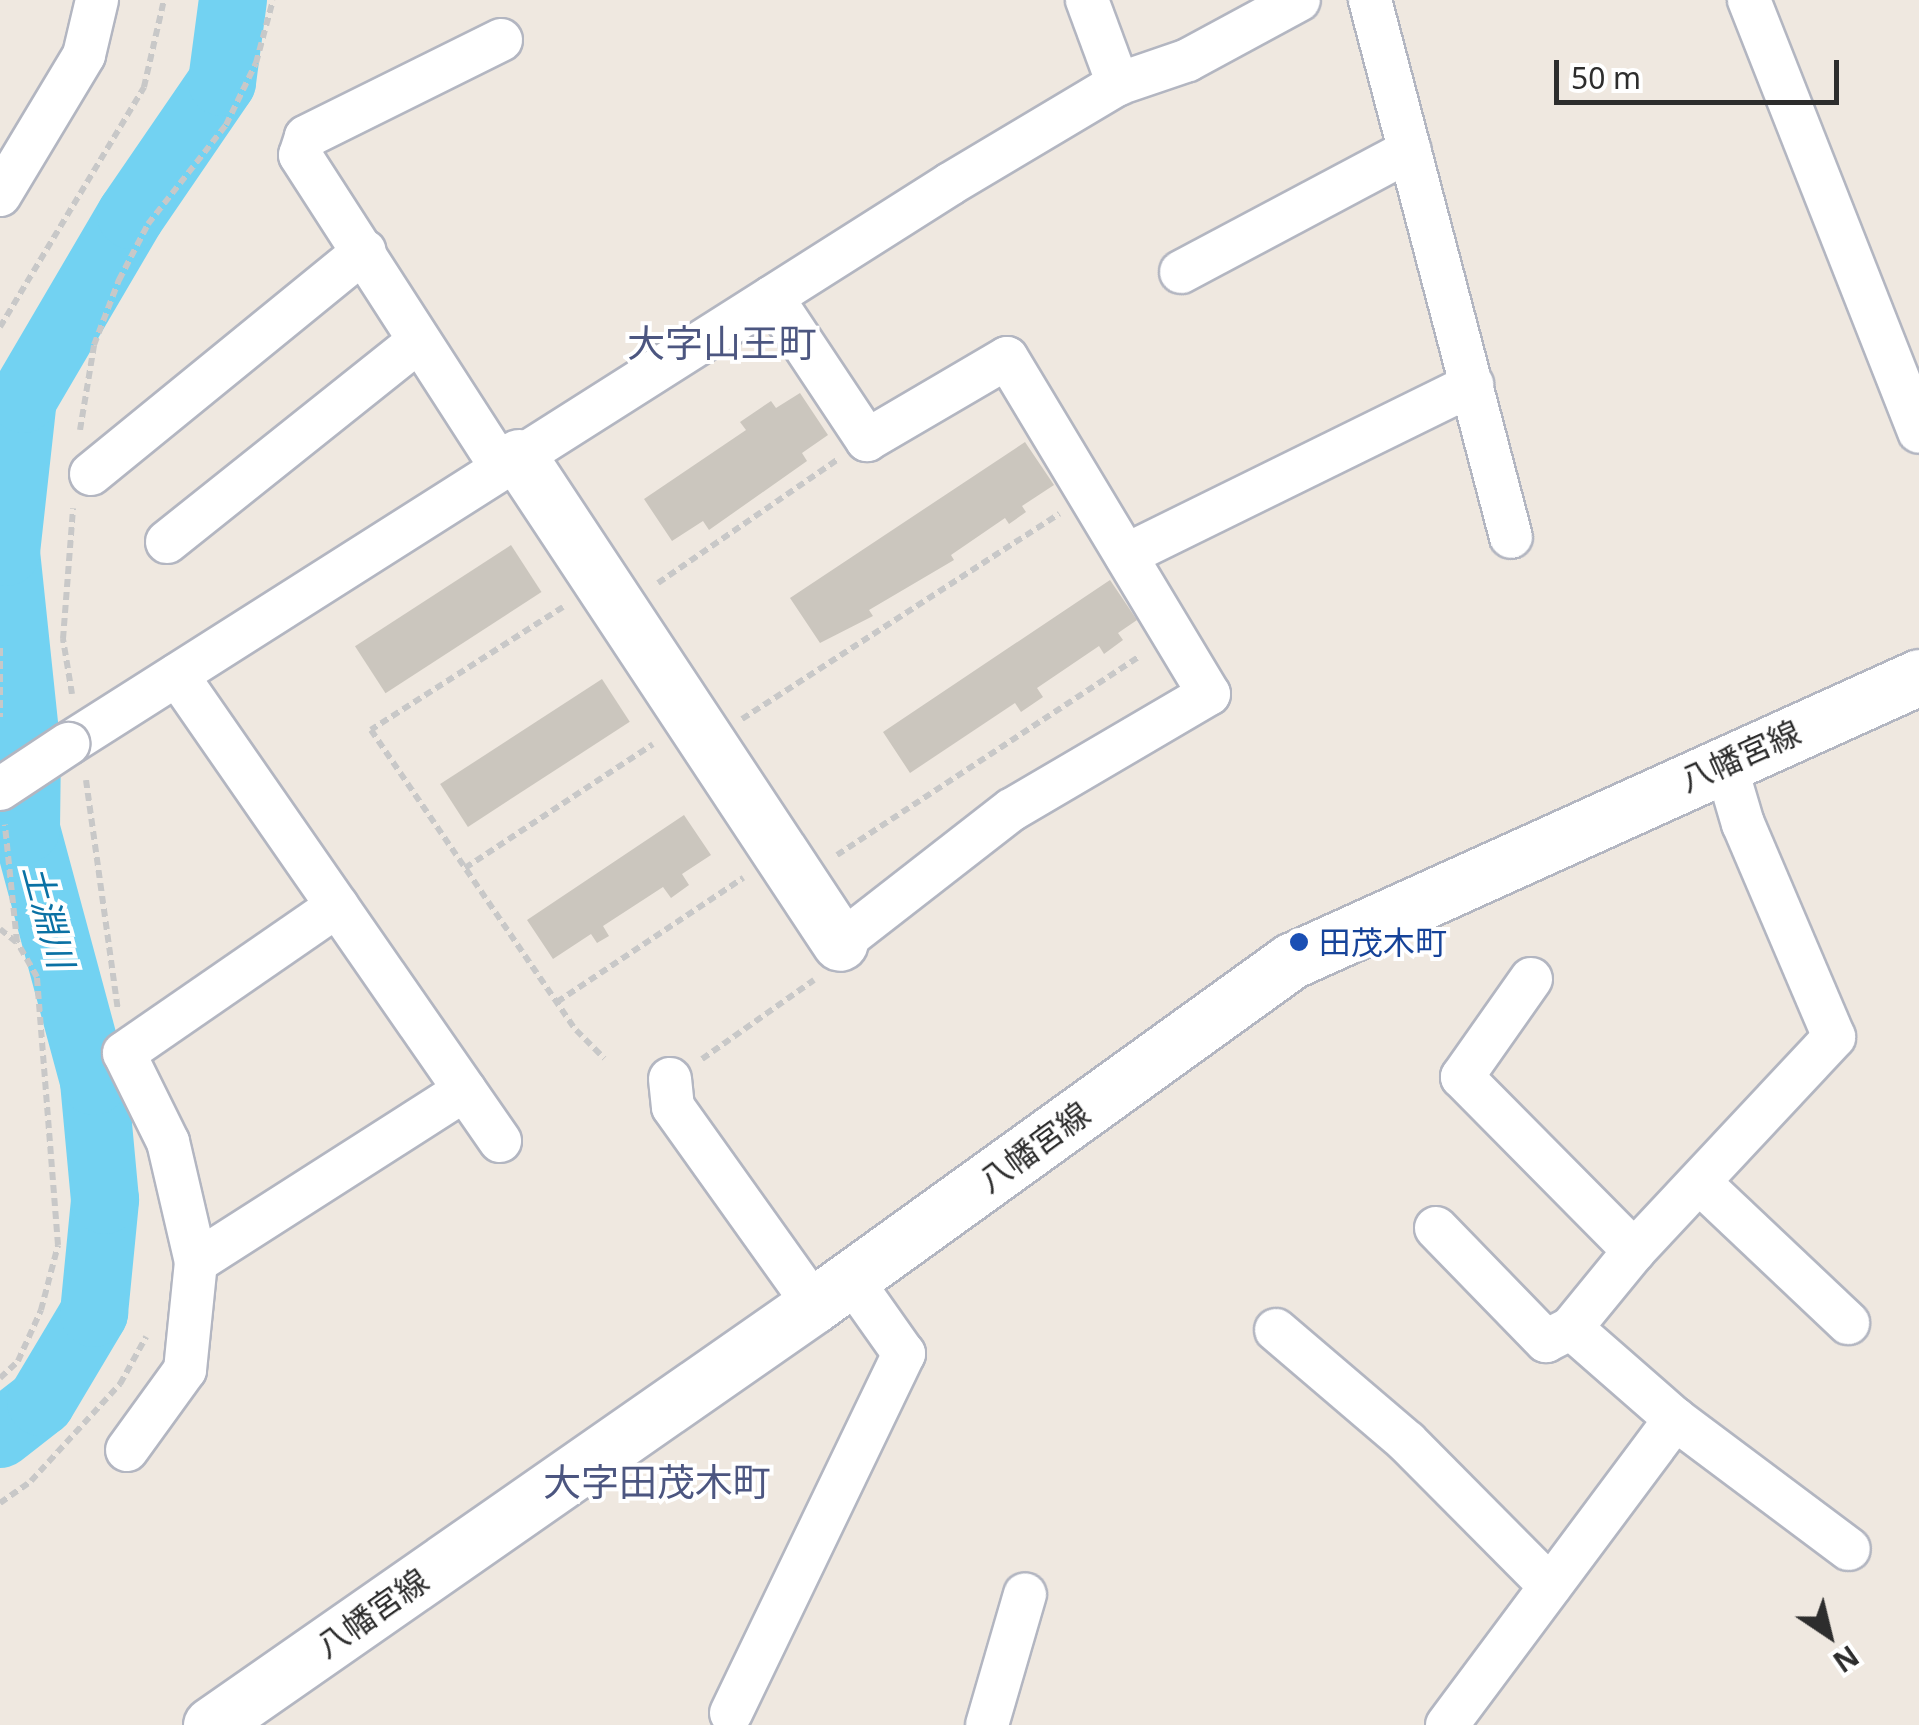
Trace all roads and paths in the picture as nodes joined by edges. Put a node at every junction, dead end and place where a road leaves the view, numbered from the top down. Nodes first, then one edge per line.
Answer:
1 (97, 0) edge
2 (164, 0) edge
3 (273, 0) edge
4 (1087, 0) edge
5 (1299, 0) edge
6 (1370, 0) edge
7 (1749, 0) edge
8 (501, 40) dead end
9 (1118, 84) junction
10 (1410, 150) junction
11 (0, 194) edge
12 (364, 251) junction
13 (1181, 272) dead end
14 (772, 297) junction
15 (0, 327) edge
16 (419, 341) junction
17 (1472, 385) junction
18 (1919, 432) edge
19 (867, 440) junction
20 (511, 463) junction
21 (81, 474) junction
22 (1090, 494) junction
23 (1512, 537) dead end
24 (167, 542) dead end
25 (1126, 555) junction
26 (611, 596) junction
27 (1173, 635) junction
28 (0, 648) edge
29 (178, 675) junction
30 (1919, 677) edge
31 (0, 717) edge
32 (700, 730) junction
33 (74, 740) junction
34 (1725, 763) junction
35 (2, 801) edge
36 (789, 866) junction
37 (465, 868) junction
38 (337, 906) junction
39 (0, 929) edge
40 (17, 942) junction
41 (840, 942) junction
42 (1531, 979) dead end
43 (556, 1002) junction
44 (124, 1053) junction
45 (604, 1058) dead end
46 (670, 1079) joint
47 (465, 1090) junction
48 (500, 1141) dead end
49 (1700, 1183) junction
50 (1436, 1228) dead end
51 (1634, 1252) junction
52 (196, 1262) junction
53 (832, 1292) junction
54 (150, 1322) dead end
55 (1848, 1323) dead end
56 (1571, 1328) junction
57 (1276, 1330) dead end
58 (0, 1378) edge
59 (1676, 1419) junction
60 (128, 1450) dead end
61 (0, 1503) edge
62 (1849, 1549) dead end
63 (1550, 1586) junction
64 (1025, 1594) dead end
65 (731, 1713) dead end
66 (211, 1725) edge
67 (987, 1725) edge
68 (1447, 1725) edge

1 - 11 street
2 - 15 path
3 - 21 path
4 - 9 street
5 - 9 street
6 - 10 street
7 - 18 street
8 - 12 street
9 - 14 street
10 - 13 street
10 - 17 street
12 - 16 street
12 - 21 street
14 - 19 street
14 - 20 street
16 - 20 street
16 - 24 street
17 - 23 street
17 - 25 street
19 - 22 street
19 - 26 path
20 - 26 main road
20 - 29 street
21 - 33 path
22 - 25 street
22 - 32 path
25 - 27 street
26 - 32 main road
26 - 37 path
27 - 36 path
27 - 41 street
28 - 31 path
29 - 33 street
29 - 38 street
30 - 34 main road, 八幡宮線
32 - 36 main road
32 - 37 path
33 - 35 street, bridge
33 - 44 path
34 - 49 street
34 - 53 main road, 八幡宮線
35 - 40 path
36 - 41 main road
36 - 43 path
37 - 43 path
38 - 44 street
38 - 47 street
39 - 40 path
40 - 58 path
41 - 46 path
42 - 51 street
43 - 45 path
44 - 52 street
46 - 53 street
47 - 48 street
47 - 52 street
49 - 51 street
49 - 55 street
50 - 56 street
51 - 56 street
52 - 60 street
53 - 65 street
53 - 66 main road, 八幡宮線
54 - 61 path
56 - 59 street
57 - 63 street
59 - 62 street
59 - 63 street
63 - 68 street
64 - 67 street

